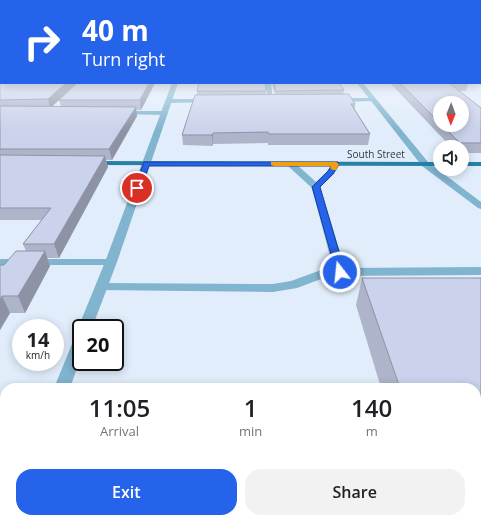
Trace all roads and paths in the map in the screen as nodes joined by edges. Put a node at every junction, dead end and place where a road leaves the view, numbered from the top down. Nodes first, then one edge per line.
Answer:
1 (175, 84) edge
2 (268, 84) edge
3 (361, 84) edge
4 (212, 100) edge
5 (264, 100) edge
6 (272, 100) junction
7 (279, 100) edge
8 (334, 100) edge
9 (373, 100) junction
10 (169, 101) junction
11 (115, 112) edge
12 (164, 113) junction
13 (85, 163) edge
14 (146, 164) junction
15 (291, 164) junction
16 (336, 164) junction
17 (425, 164) junction
18 (433, 164) edge
19 (469, 164) edge
20 (481, 164) edge
21 (316, 187) junction
22 (481, 206) edge
23 (0, 262) edge
24 (111, 262) junction
25 (481, 271) edge
26 (340, 272) junction
27 (101, 287) junction
28 (89, 319) edge
29 (72, 362) edge
30 (64, 383) edge

1 - 10 street
2 - 6 street
3 - 9 street
4 - 10 street
5 - 6 street
6 - 7 street
8 - 9 street
9 - 17 street
10 - 12 street
11 - 12 street
12 - 14 street
13 - 14 main road, South Street
14 - 15 main road, South Street
14 - 24 street
15 - 16 main road, South Street
15 - 21 street
16 - 17 main road, South Street
16 - 21 street
17 - 18 main road, South Street
17 - 22 street
19 - 20 main road
21 - 26 street
23 - 24 street
24 - 27 street
25 - 26 street
26 - 27 street
27 - 28 street
29 - 30 street

